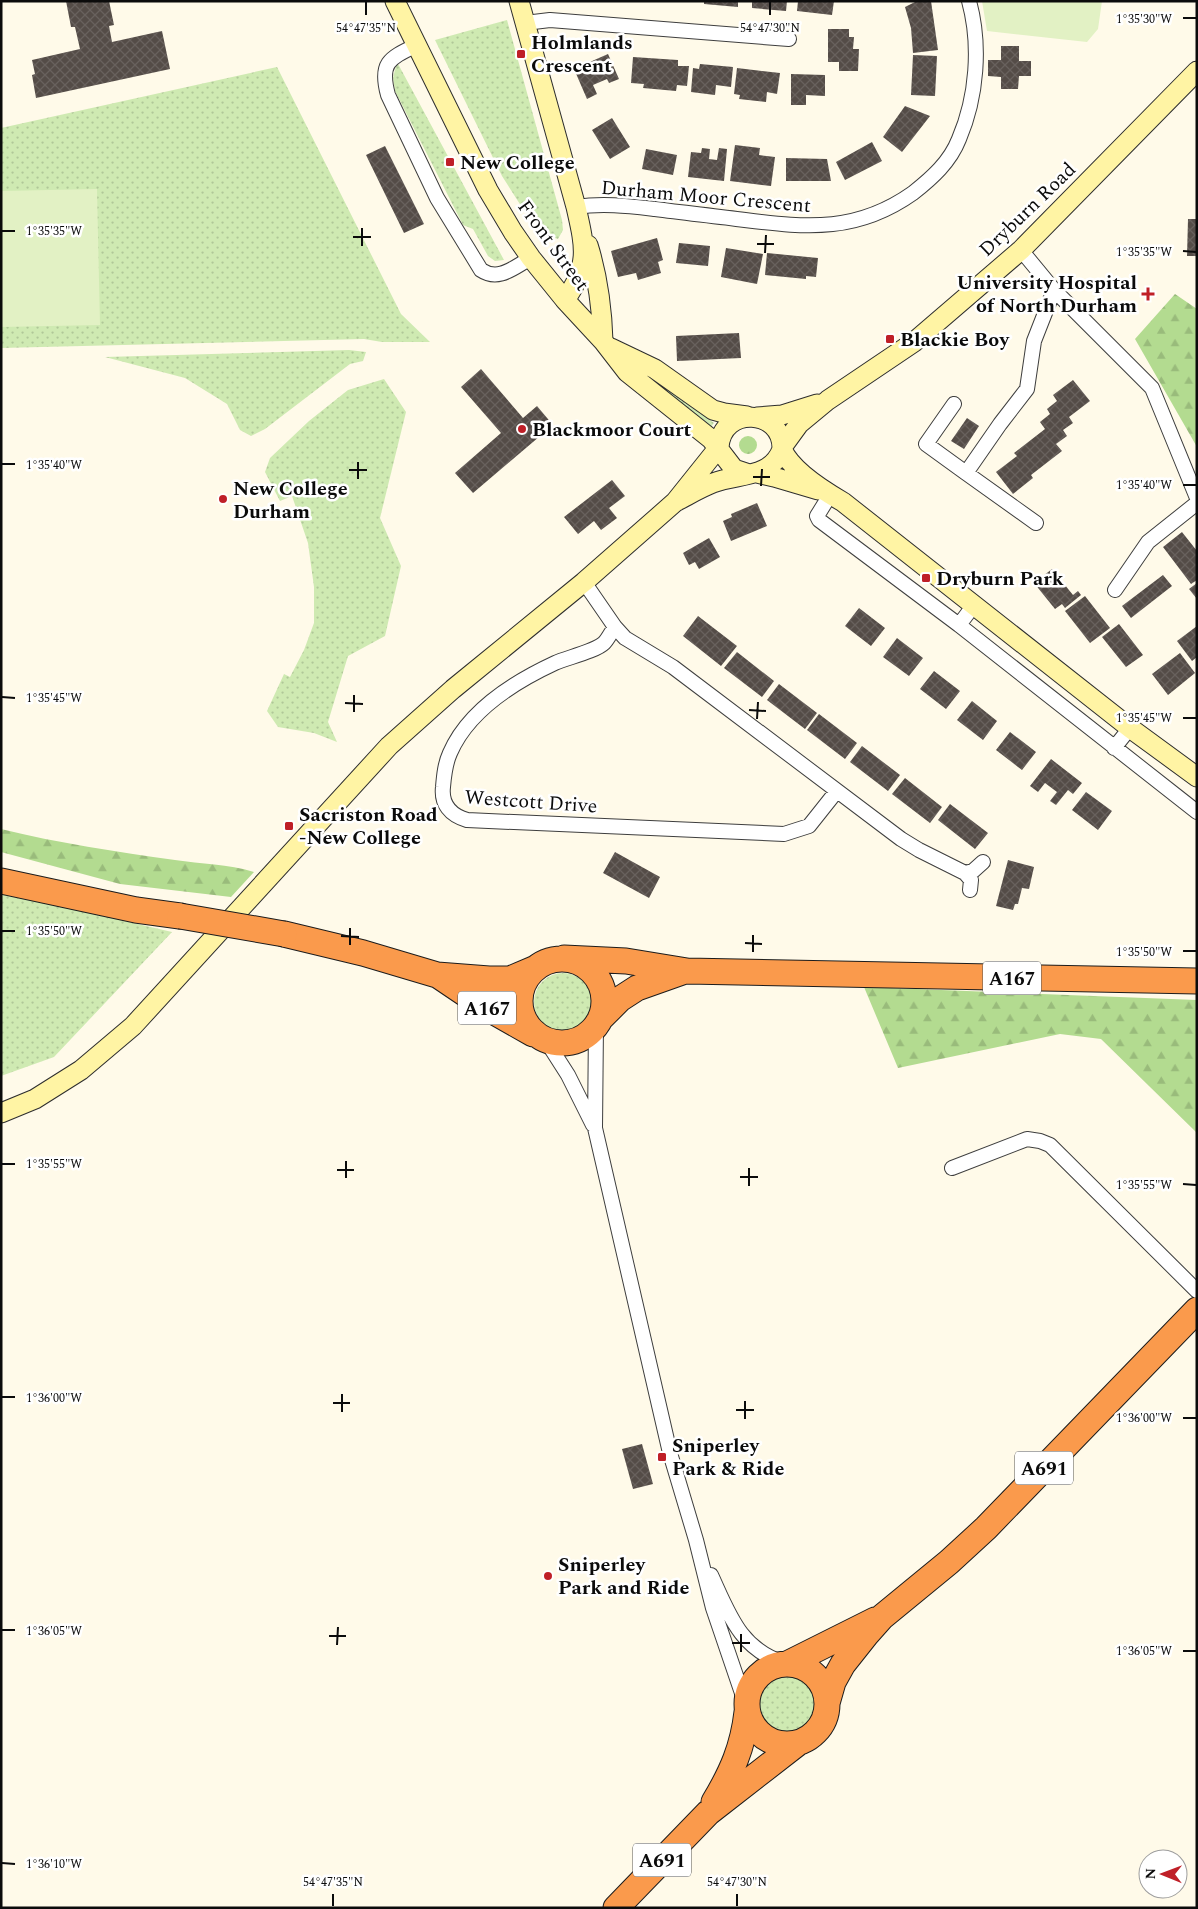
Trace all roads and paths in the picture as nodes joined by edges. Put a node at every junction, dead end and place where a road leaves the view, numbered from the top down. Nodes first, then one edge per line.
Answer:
1 (395, 1) edge
2 (520, 1) edge
3 (969, 1) edge
4 (525, 22) junction
5 (789, 39) dead end
6 (417, 45) junction
7 (1197, 71) edge
8 (577, 213) junction
9 (1021, 250) junction
10 (531, 258) junction
11 (1054, 290) junction
12 (565, 300) junction
13 (605, 344) junction
14 (828, 400) junction
15 (954, 404) dead end
16 (753, 417) junction
17 (719, 448) junction
18 (783, 448) junction
19 (966, 473) junction
20 (753, 474) junction
21 (828, 494) junction
22 (1197, 498) edge
23 (675, 502) junction
24 (1197, 503) edge
25 (1036, 523) dead end
26 (584, 582) junction
27 (1115, 590) dead end
28 (974, 605) junction
29 (959, 625) junction
30 (615, 628) junction
31 (1130, 728) junction
32 (1114, 748) junction
33 (1197, 777) edge
34 (836, 792) junction
35 (1197, 812) edge
36 (983, 862) dead end
37 (966, 873) junction
38 (1, 881) edge
39 (970, 890) dead end
40 (564, 958) junction
41 (536, 968) junction
42 (687, 971) junction
43 (437, 975) junction
44 (1197, 981) edge
45 (598, 1022) junction
46 (542, 1038) junction
47 (1, 1113) edge
48 (595, 1128) junction
49 (952, 1168) dead end
50 (1197, 1291) edge
51 (1197, 1310) edge
52 (696, 1540) junction
53 (882, 1617) junction
54 (786, 1663) junction
55 (827, 1703) junction
56 (747, 1708) junction
57 (798, 1743) junction
58 (708, 1813) junction
59 (616, 1908) edge

1 - 6 main road, Front Street
2 - 4 main road
3 - 8 street, Durham Moor Crescent
4 - 5 street
4 - 8 main road
6 - 10 main road, Front Street
6 - 10 street
7 - 9 main road, Dryburn Road
8 - 12 main road
8 - 13 main road
9 - 11 street
9 - 14 main road, Dryburn Road
10 - 12 main road, Front Street
11 - 19 street
11 - 22 street
12 - 13 main road, Front Street
13 - 16 main road, Front Street
13 - 17 main road, Front Street
14 - 16 main road, Dryburn Road
14 - 18 main road, Dryburn Road
15 - 19 street
16 - 17 main road
16 - 18 main road
17 - 20 main road
17 - 23 main road
18 - 20 main road
18 - 21 main road
19 - 25 street
20 - 21 main road
20 - 23 main road
21 - 28 main road
21 - 29 street
23 - 26 main road
24 - 27 street
26 - 30 street
26 - 47 main road
28 - 29 street
28 - 31 main road
29 - 32 street
30 - 34 street
30 - 34 street, Westcott Drive
31 - 32 street
31 - 33 main road
32 - 35 street
34 - 37 street
36 - 37 street
37 - 39 street
38 - 43 highway, A167, bridge
40 - 41 highway
40 - 42 highway, A167
40 - 45 highway
41 - 43 highway, A167
41 - 46 highway
42 - 44 highway, A167
42 - 45 highway, A167
43 - 46 highway, A167
45 - 46 highway
45 - 48 street
46 - 48 street
48 - 52 street
49 - 50 street
51 - 53 highway, A691
52 - 54 street
52 - 56 street
53 - 54 highway, A691
53 - 55 highway, A691
54 - 55 highway
54 - 56 highway
55 - 57 highway
56 - 57 highway
56 - 58 highway, A691
57 - 58 highway, A691
58 - 59 highway, A691

